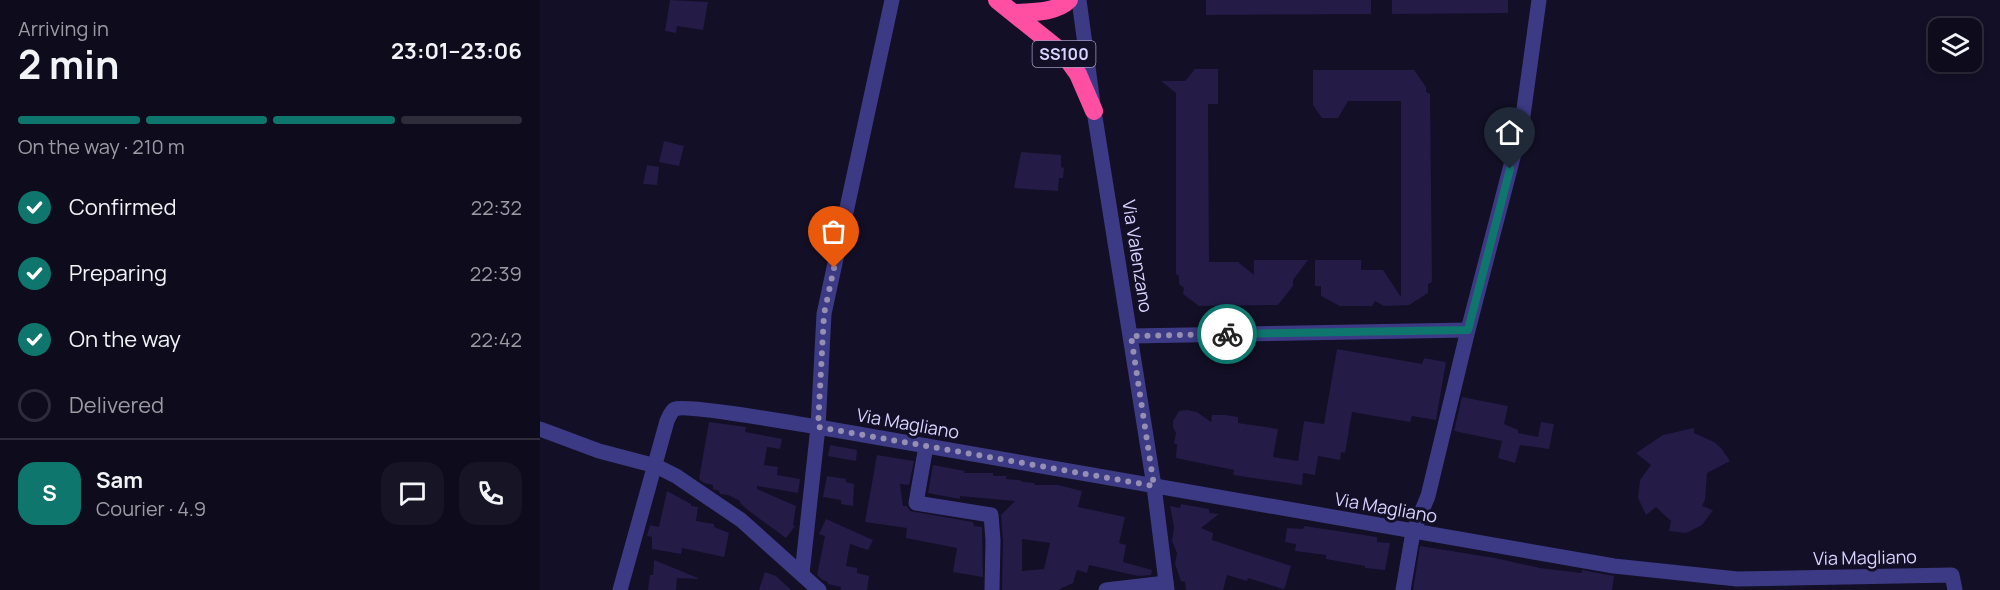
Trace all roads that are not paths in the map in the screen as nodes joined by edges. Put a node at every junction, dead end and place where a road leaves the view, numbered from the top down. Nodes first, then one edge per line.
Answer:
1 (892, 0) edge
2 (997, 0) edge
3 (1069, 0) edge
4 (1079, 0) edge
5 (1539, 0) edge
6 (1014, 13) junction
7 (1094, 111) junction
8 (1468, 330) junction
9 (1131, 336) junction
10 (818, 427) junction
11 (540, 429) edge
12 (926, 446) junction
13 (656, 466) junction
14 (1154, 486) junction
15 (1413, 532) junction
16 (802, 574) junction
17 (1860, 583) edge
18 (1954, 583) edge
19 (1735, 584) edge
20 (1166, 586) edge
21 (620, 590) edge
22 (819, 590) edge
23 (992, 590) edge
24 (1106, 590) edge
25 (1403, 590) edge

1 - 10 street
2 - 6 highway, SS100
3 - 6 highway
4 - 7 street, Via Valenzano
5 - 8 street
6 - 7 highway, SS100
7 - 9 street, Via Valenzano
8 - 9 street
8 - 15 street
9 - 14 street, Via Valenzano
10 - 12 street, Via Magliano
10 - 13 street, Via Magliano
10 - 16 street
11 - 13 street
12 - 14 street, Via Magliano
12 - 23 street
13 - 16 street
13 - 21 street
14 - 15 street, Via Magliano
14 - 20 street, Via Valenzano
15 - 19 street, Via Magliano
15 - 25 street
16 - 22 street
17 - 18 street, Via Magliano
17 - 19 street, Via Magliano
20 - 24 street

